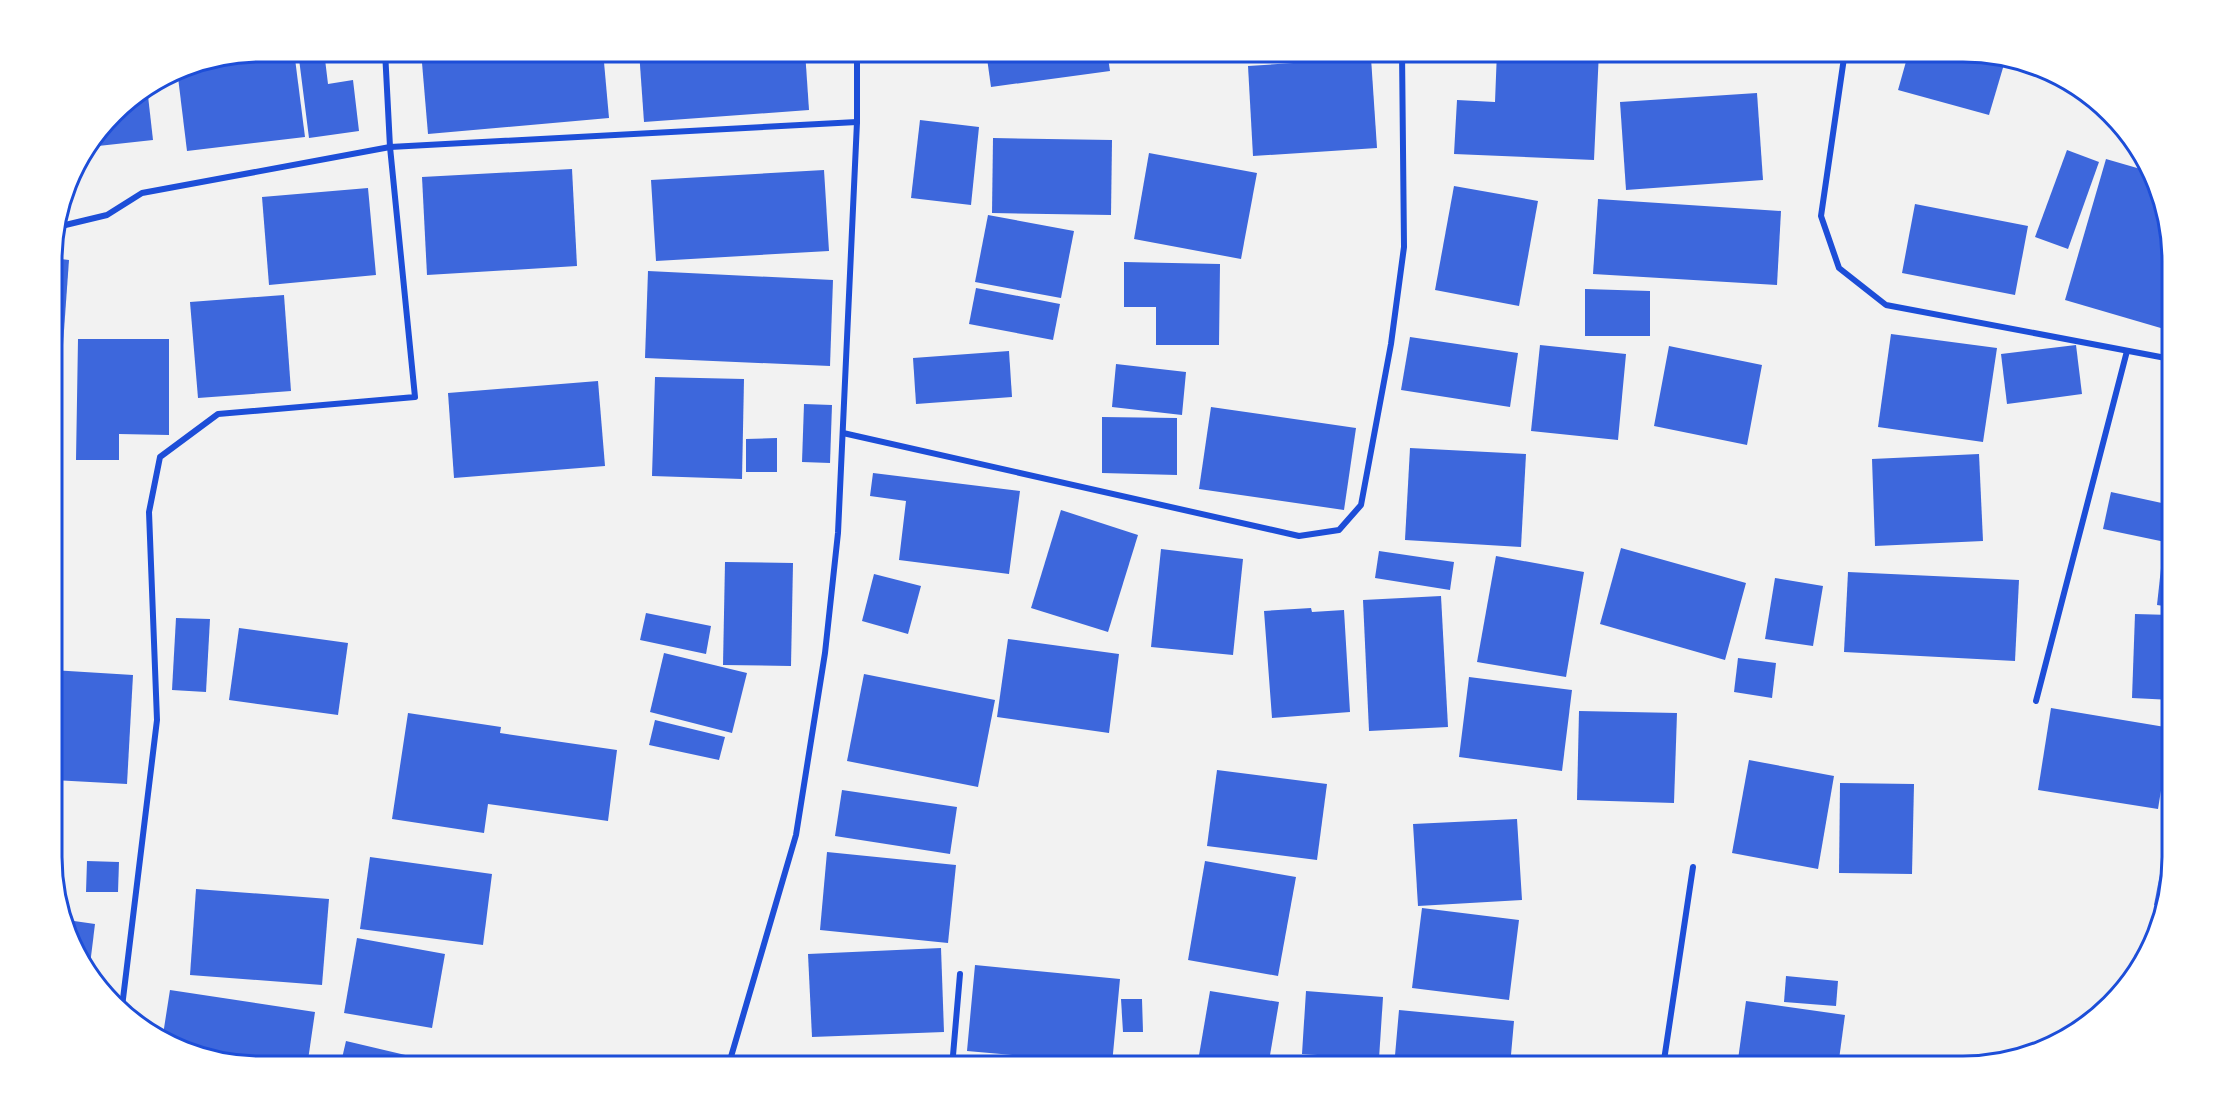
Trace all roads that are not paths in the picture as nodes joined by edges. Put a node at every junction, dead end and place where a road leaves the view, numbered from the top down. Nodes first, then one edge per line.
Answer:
1 (386, 62) edge
2 (857, 62) edge
3 (1402, 62) edge
4 (1843, 62) edge
5 (857, 122) junction
6 (390, 147) junction
7 (65, 225) edge
8 (2127, 351) junction
9 (2162, 357) edge
10 (843, 433) junction
11 (2036, 701) dead end
12 (1694, 867) dead end
13 (960, 974) dead end
14 (123, 1001) edge
15 (1665, 1056) edge
16 (731, 1057) edge
17 (953, 1057) edge

1 - 6 street
2 - 5 street
3 - 10 street
4 - 8 street
5 - 6 street
5 - 10 street
6 - 7 street
6 - 14 street
8 - 9 street
8 - 11 street
10 - 16 street
12 - 15 street
13 - 17 street

